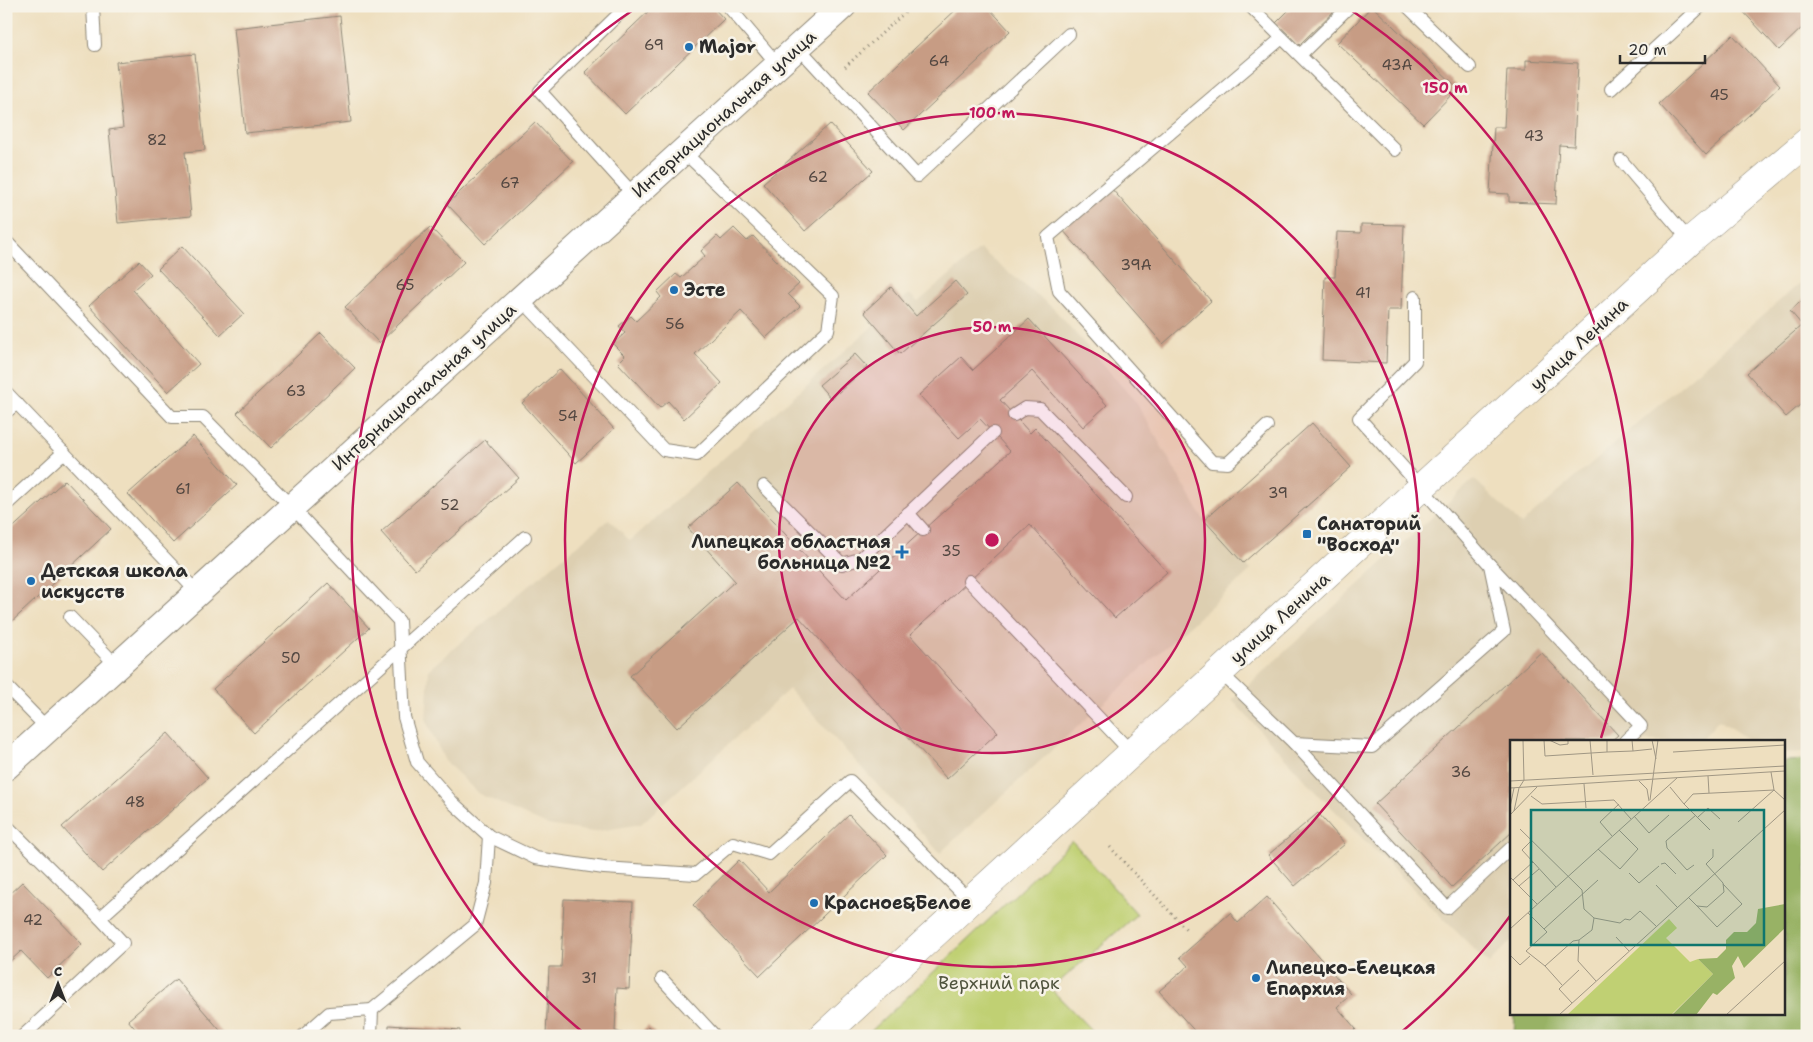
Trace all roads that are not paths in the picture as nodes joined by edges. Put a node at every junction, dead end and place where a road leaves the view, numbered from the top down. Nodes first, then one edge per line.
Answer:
1 (93, 6) edge
2 (627, 6) edge
3 (728, 6) edge
4 (842, 6) edge
5 (1250, 6) edge
6 (1350, 6) edge
7 (1407, 6) edge
8 (1701, 6) edge
9 (1070, 34) dead end
10 (1282, 38) junction
11 (95, 45) dead end
12 (798, 47) junction
13 (1300, 55) junction
14 (778, 65) junction
15 (1470, 67) dead end
16 (1611, 88) dead end
17 (1807, 142) edge
18 (1395, 150) dead end
19 (683, 151) junction
20 (1621, 160) dead end
21 (634, 195) junction
22 (1690, 241) junction
23 (6, 242) edge
24 (1415, 297) dead end
25 (521, 299) junction
26 (6, 392) edge
27 (17, 403) junction
28 (6, 412) edge
29 (1014, 415) dead end
30 (1267, 426) dead end
31 (994, 433) dead end
32 (64, 452) junction
33 (764, 486) dead end
34 (1423, 487) junction
35 (1126, 497) dead end
36 (6, 504) edge
37 (292, 507) junction
38 (908, 513) junction
39 (923, 530) dead end
40 (526, 537) dead end
41 (1490, 565) junction
42 (969, 581) dead end
43 (198, 593) junction
44 (70, 617) dead end
45 (401, 649) junction
46 (117, 666) junction
47 (1220, 672) junction
48 (6, 686) edge
49 (48, 729) junction
50 (1626, 740) edge
51 (1294, 743) junction
52 (1132, 753) junction
53 (6, 767) edge
54 (6, 825) edge
55 (489, 836) junction
56 (1510, 849) edge
57 (970, 901) junction
58 (100, 918) junction
59 (662, 979) dead end
60 (372, 1010) junction
61 (23, 1036) edge
62 (303, 1036) edge
63 (371, 1036) edge
64 (715, 1036) edge
65 (823, 1036) edge

1 - 11 lane
2 - 21 lane
3 - 14 lane
4 - 12 street, Интернациональная улица
5 - 10 lane
6 - 13 lane
7 - 15 lane
8 - 16 lane
9 - 12 lane
10 - 13 lane
10 - 30 lane
12 - 14 street, Интернациональная улица
13 - 18 lane
14 - 19 street, Интернациональная улица
17 - 22 street, улица Ленина
19 - 21 street, Интернациональная улица
19 - 25 lane
20 - 22 lane
21 - 25 street, Интернациональная улица
22 - 34 street, улица Ленина
23 - 37 lane
24 - 34 lane
25 - 37 street, Интернациональная улица
26 - 27 lane
27 - 28 lane
27 - 32 lane
29 - 35 lane
31 - 38 lane
32 - 36 lane
32 - 43 lane
33 - 38 lane
34 - 41 lane
34 - 47 street, улица Ленина
37 - 43 street, Интернациональная улица
37 - 45 lane
38 - 39 lane
40 - 45 lane
41 - 50 lane
41 - 51 lane
42 - 52 lane
43 - 46 street, Интернациональная улица
44 - 46 lane
45 - 55 lane
45 - 58 lane
46 - 49 street, Интернациональная улица
47 - 51 lane
47 - 52 street, улица Ленина
48 - 49 lane
49 - 53 street, Интернациональная улица
51 - 56 lane
52 - 57 street, улица Ленина
54 - 58 lane
55 - 57 lane
55 - 60 lane
57 - 65 street, улица Ленина
58 - 61 lane
59 - 64 lane
60 - 62 lane
60 - 63 lane

